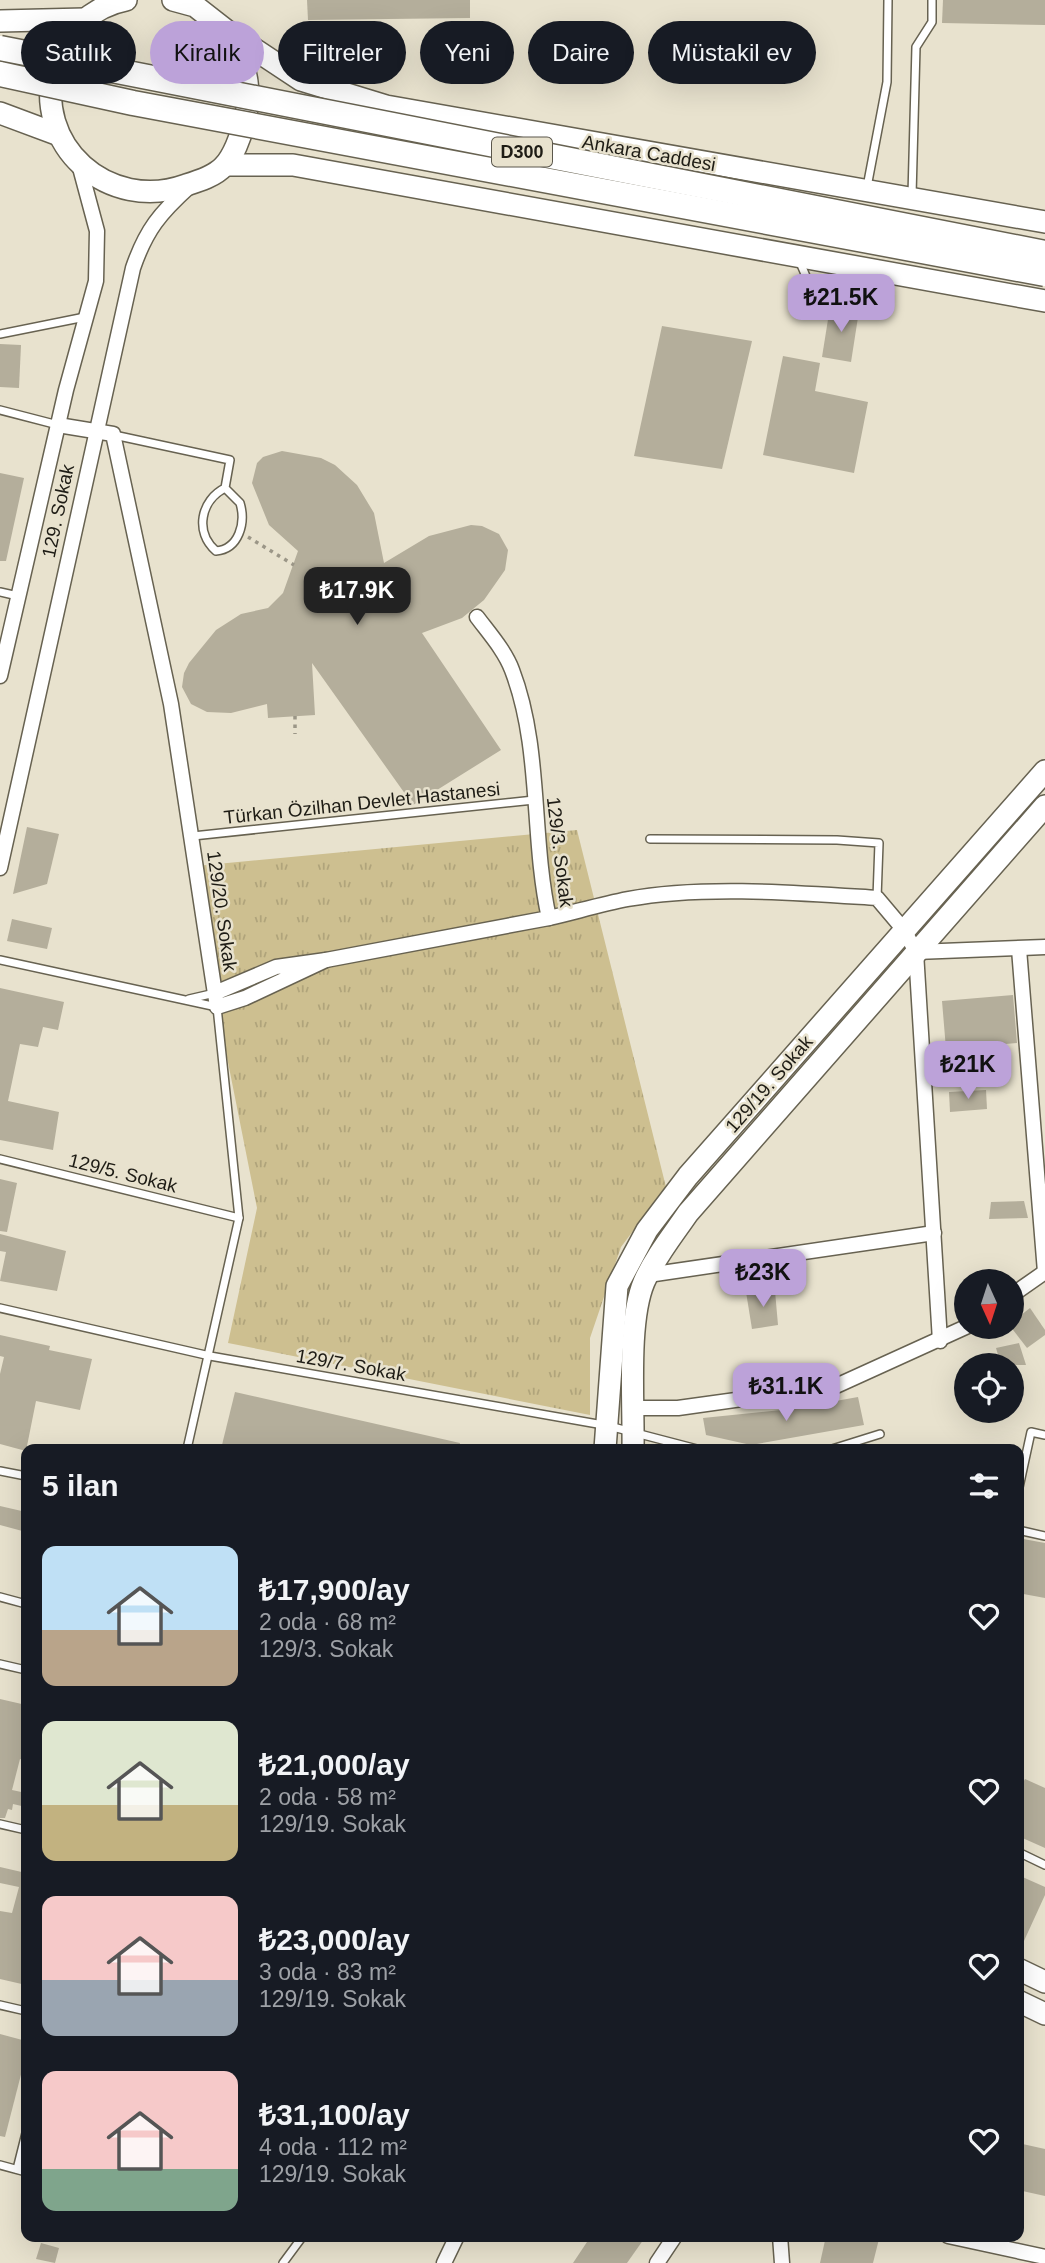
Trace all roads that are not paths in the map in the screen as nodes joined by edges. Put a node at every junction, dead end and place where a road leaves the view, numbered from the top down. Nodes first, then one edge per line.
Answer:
1 (126, 0) edge
2 (173, 0) edge
3 (204, 0) edge
4 (888, 0) edge
5 (932, 0) edge
6 (88, 9) edge
7 (214, 21) edge
8 (220, 21) edge
9 (0, 22) edge
10 (0, 48) edge
11 (264, 56) edge
12 (0, 74) edge
13 (248, 84) edge
14 (0, 113) edge
15 (59, 135) junction
16 (79, 164) junction
17 (226, 166) junction
18 (194, 183) junction
19 (866, 191) junction
20 (931, 203) junction
21 (1045, 222) edge
22 (1045, 253) edge
23 (1045, 274) edge
24 (1045, 301) edge
25 (86, 317) junction
26 (0, 334) edge
27 (0, 410) edge
28 (58, 425) junction
29 (95, 430) junction
30 (113, 434) junction
31 (225, 488) junction
32 (0, 592) edge
33 (19, 596) junction
34 (477, 617) dead end
35 (0, 676) edge
36 (1045, 771) edge
37 (534, 800) junction
38 (1045, 806) edge
39 (193, 836) junction
40 (650, 839) dead end
41 (0, 868) edge
42 (877, 898) junction
43 (549, 918) junction
44 (904, 930) junction
45 (1045, 947) edge
46 (1019, 949) junction
47 (916, 952) junction
48 (0, 960) edge
49 (185, 1000) junction
50 (216, 1000) junction
51 (0, 1159) edge
52 (239, 1218) junction
53 (934, 1233) junction
54 (1045, 1272) edge
55 (648, 1275) junction
56 (1024, 1287) edge
57 (0, 1308) edge
58 (954, 1334) edge
59 (940, 1341) junction
60 (210, 1356) junction
61 (634, 1408) junction
62 (609, 1426) junction
63 (880, 1434) dead end
64 (1045, 1435) edge
65 (633, 1442) edge
66 (188, 1444) edge
67 (607, 1444) edge
68 (651, 1444) edge
69 (848, 1444) edge
70 (1024, 1464) edge
71 (0, 1471) edge
72 (21, 1475) edge
73 (1024, 1531) edge
74 (1045, 1536) edge
75 (0, 1597) edge
76 (21, 1603) edge
77 (0, 1664) edge
78 (21, 1669) edge
79 (0, 1824) edge
80 (21, 1829) edge
81 (1024, 1855) edge
82 (1045, 1865) edge
83 (1024, 1972) edge
84 (1045, 1982) edge
85 (1024, 2004) edge
86 (0, 2005) edge
87 (21, 2010) edge
88 (1045, 2014) edge
89 (21, 2153) edge
90 (0, 2165) edge
91 (17, 2169) junction
92 (21, 2170) edge
93 (297, 2242) edge
94 (454, 2242) edge
95 (672, 2242) edge
96 (780, 2242) edge
97 (976, 2242) edge
98 (1045, 2257) edge
99 (283, 2263) edge
100 (444, 2263) edge
101 (657, 2263) edge
102 (782, 2263) edge

1 - 6 main road
2 - 7 main road, Ankara Caddesi
3 - 8 main road
4 - 19 lane
5 - 20 lane
6 - 9 main road
6 - 15 main road
10 - 22 highway, Ankara Caddesi / D300, bridge
11 - 19 main road, Ankara Caddesi
12 - 23 highway, D300, bridge
13 - 17 main road, Ankara Caddesi
14 - 15 main road
15 - 16 main road
16 - 18 main road
16 - 25 street, 129. Sokak
17 - 18 main road
17 - 24 main road
18 - 29 street, 129. Sokak
19 - 20 main road, Ankara Caddesi
20 - 21 main road, Ankara Caddesi
25 - 26 lane
25 - 28 street, 129. Sokak
27 - 28 lane
28 - 29 street
28 - 33 street, 129. Sokak
29 - 30 street
29 - 41 street, 129. Sokak
30 - 31 lane
30 - 39 street, 129/20. Sokak
31 - 31 lane
32 - 33 lane
33 - 35 street, 129. Sokak
34 - 37 street, 129/3. Sokak
36 - 44 main road, 129/19. Sokak
37 - 39 lane, Türkan Özilhan Devlet Hastanesi
37 - 43 street, 129/3. Sokak
38 - 47 main road, 129/19. Sokak
39 - 50 street, 129/20. Sokak
40 - 42 lane
42 - 43 street
42 - 44 street
43 - 50 street, 129/3. Sokak
44 - 47 street
44 - 62 main road, 129/19. Sokak
45 - 46 street
46 - 47 street
46 - 54 street
47 - 53 street
47 - 55 main road, 129/19. Sokak
48 - 49 lane, 129/3. Sokak
49 - 50 lane, 129/3. Sokak
49 - 50 lane, 129/3. Sokak
50 - 52 lane, 129/20. Sokak
51 - 52 lane, 129/5. Sokak
52 - 60 lane, 129/20. Sokak
53 - 55 street
53 - 59 street
54 - 56 street
55 - 61 main road, 129/19. Sokak
57 - 60 lane, 129/7. Sokak
58 - 59 street
59 - 61 street
60 - 62 lane, 129/7. Sokak
60 - 66 lane, 129/20. Sokak
61 - 65 main road, 129/19. Sokak
62 - 65 lane, 129/7. Sokak
62 - 67 main road, 129/19. Sokak
63 - 69 lane
64 - 70 lane
65 - 68 lane, 129/7. Sokak
71 - 72 lane
73 - 74 lane
75 - 76 lane
77 - 78 lane
79 - 80 lane
81 - 82 lane
83 - 84 main road
85 - 88 main road
86 - 87 lane
89 - 91 lane
90 - 91 lane
91 - 92 lane
93 - 99 lane
94 - 100 street
95 - 101 street
96 - 102 street
97 - 98 street

